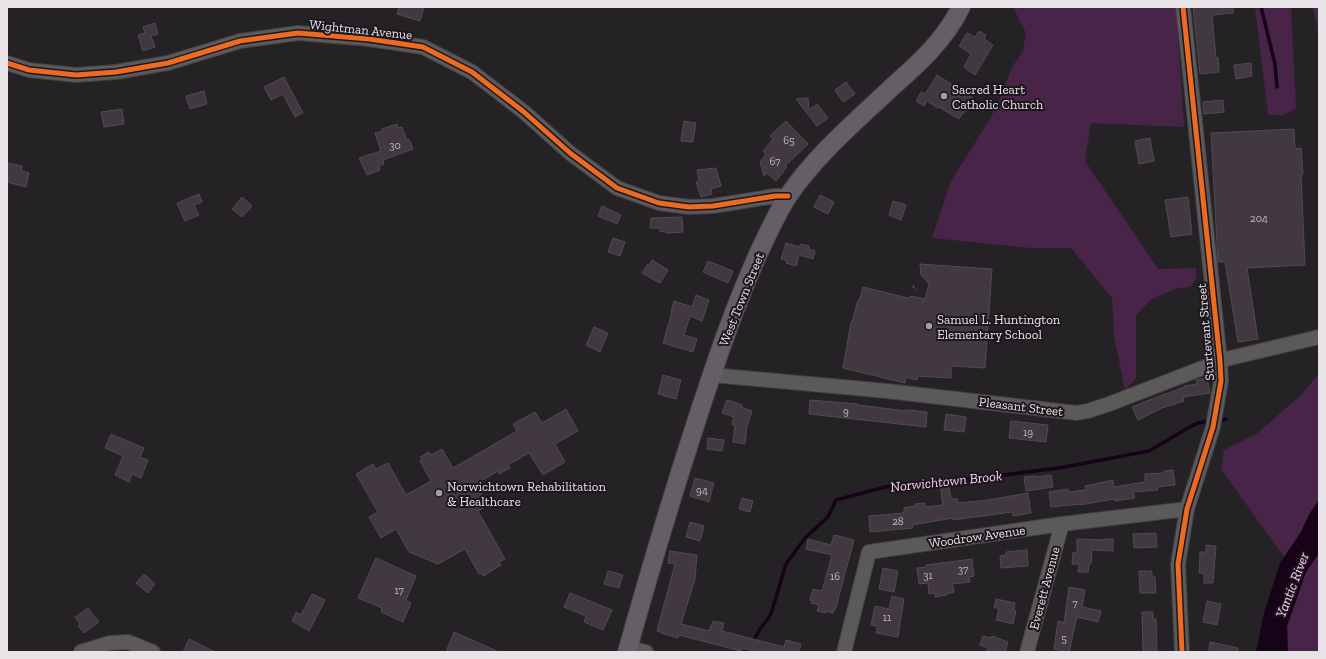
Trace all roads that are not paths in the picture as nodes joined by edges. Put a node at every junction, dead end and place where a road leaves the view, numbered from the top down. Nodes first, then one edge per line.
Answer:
1 (961, 7) edge
2 (1183, 7) edge
3 (7, 63) edge
4 (788, 196) junction
5 (1319, 337) edge
6 (1220, 361) junction
7 (712, 375) junction
8 (1187, 509) junction
9 (1062, 524) junction
10 (628, 650) edge
11 (81, 652) edge
12 (153, 652) edge
13 (646, 652) edge
14 (844, 652) edge
15 (1027, 652) edge
16 (1182, 652) edge

1 - 4 main road, West Town Street
2 - 6 street, Sturtevant Street
3 - 4 street, Wightman Avenue
4 - 7 main road, West Town Street
5 - 6 street, Pleasant Street
6 - 7 street, Pleasant Street
6 - 8 street, Sturtevant Street
7 - 10 main road, West Town Street
8 - 9 street, Woodrow Avenue
8 - 16 street, Sturtevant Street
9 - 14 street, Woodrow Avenue
9 - 15 street, Everett Avenue
10 - 13 street
11 - 12 street

